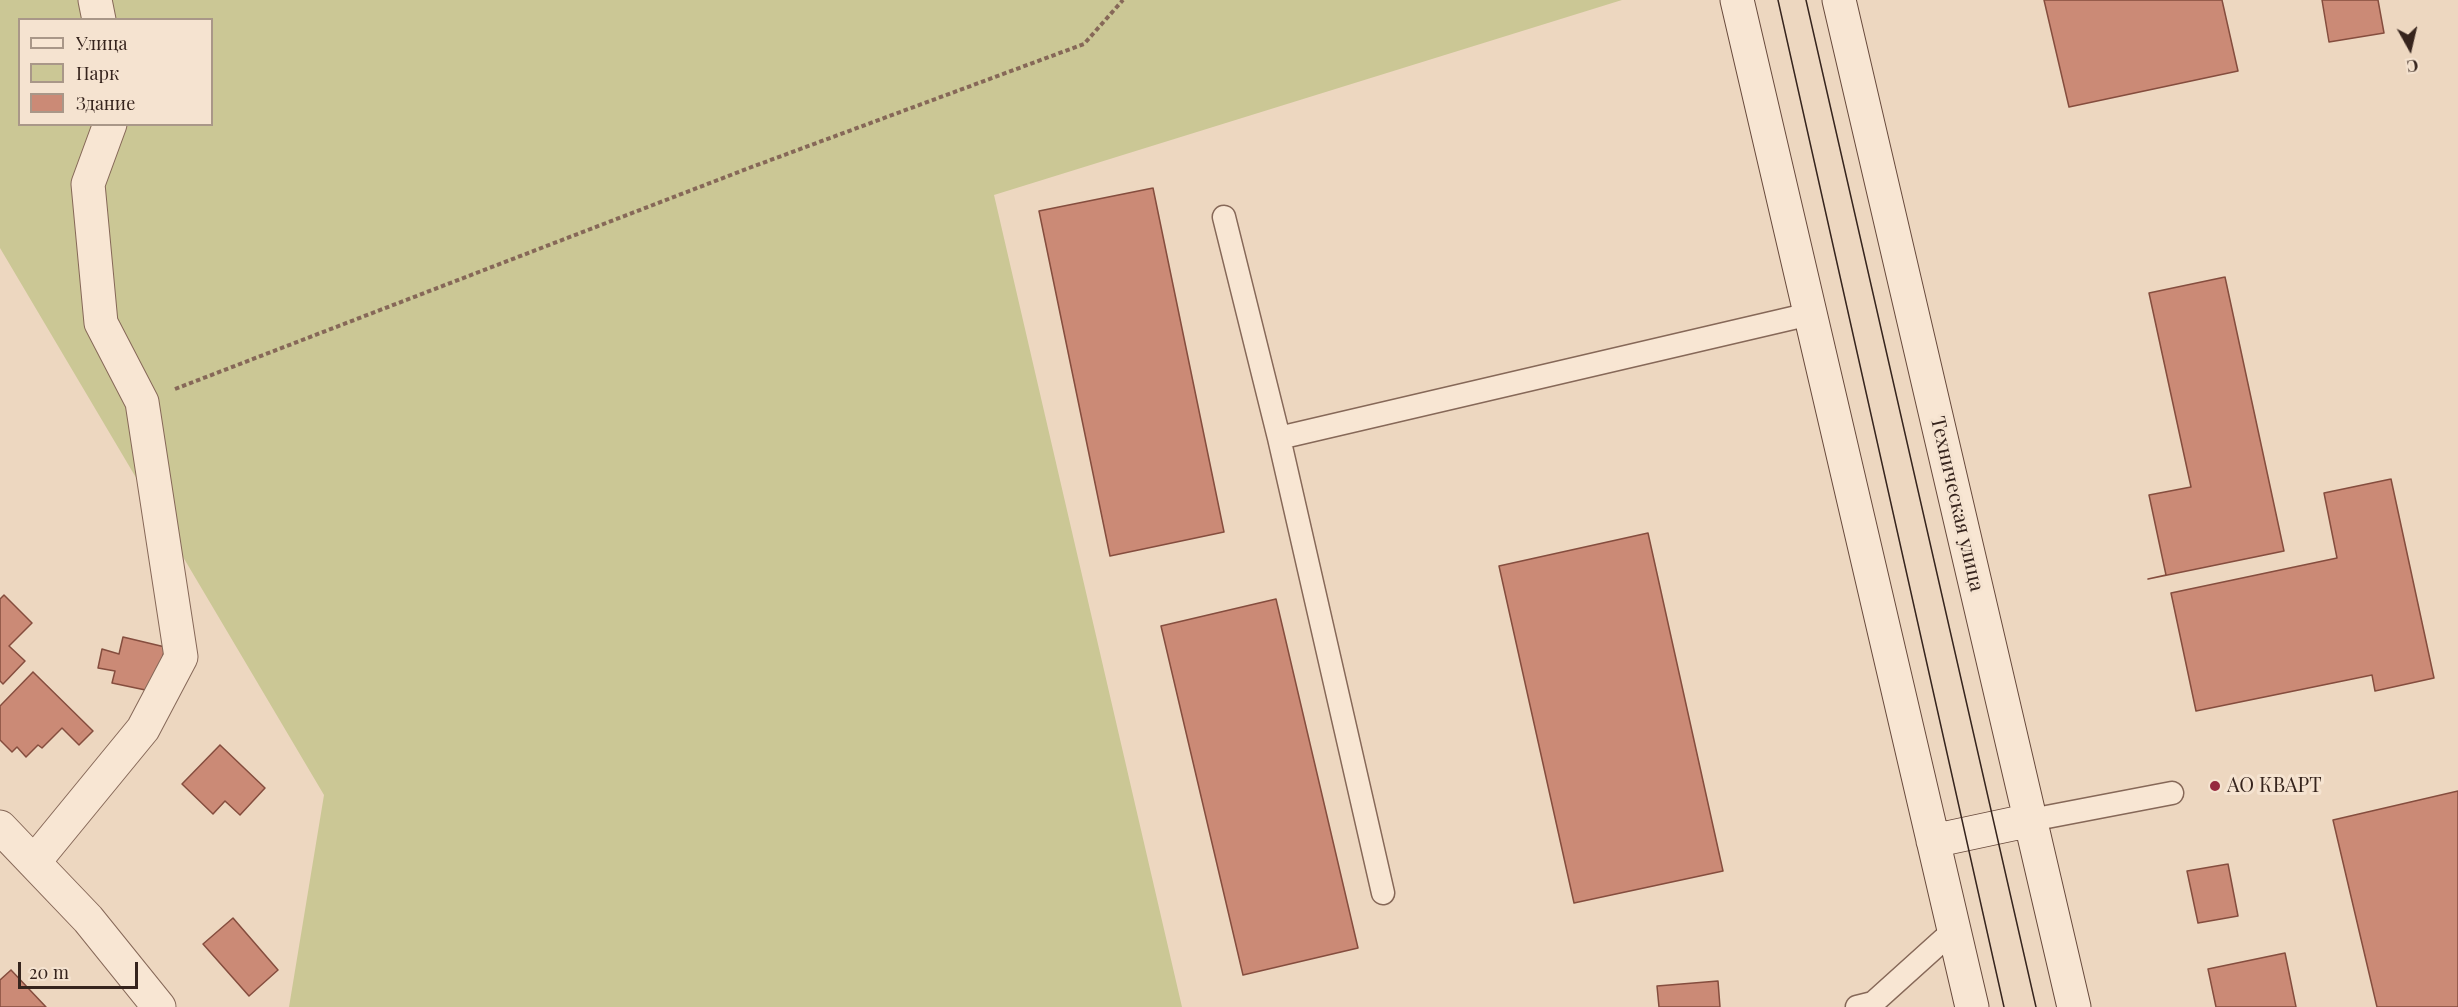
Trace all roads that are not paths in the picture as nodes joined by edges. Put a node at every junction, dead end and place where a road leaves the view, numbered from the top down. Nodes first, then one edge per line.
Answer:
1 (95, 0) edge
2 (1737, 0) edge
3 (1839, 0) edge
4 (99, 18) edge
5 (109, 126) edge
6 (1224, 217) dead end
7 (1810, 314) junction
8 (1279, 438) junction
9 (2172, 793) dead end
10 (2031, 820) junction
11 (0, 827) edge
12 (1933, 841) junction
13 (34, 862) junction
14 (1383, 893) dead end
15 (1954, 930) junction
16 (159, 1007) edge
17 (1857, 1007) edge
18 (1972, 1007) edge
19 (2074, 1007) edge

1 - 4 main road
2 - 7 main road
3 - 10 main road, Техническая улица
5 - 13 main road
6 - 8 lane
7 - 8 lane
7 - 12 main road
8 - 14 lane
9 - 10 lane
10 - 12 main road
10 - 19 main road, Техническая улица
11 - 13 main road
12 - 15 main road
13 - 16 main road
15 - 17 lane
15 - 18 main road

